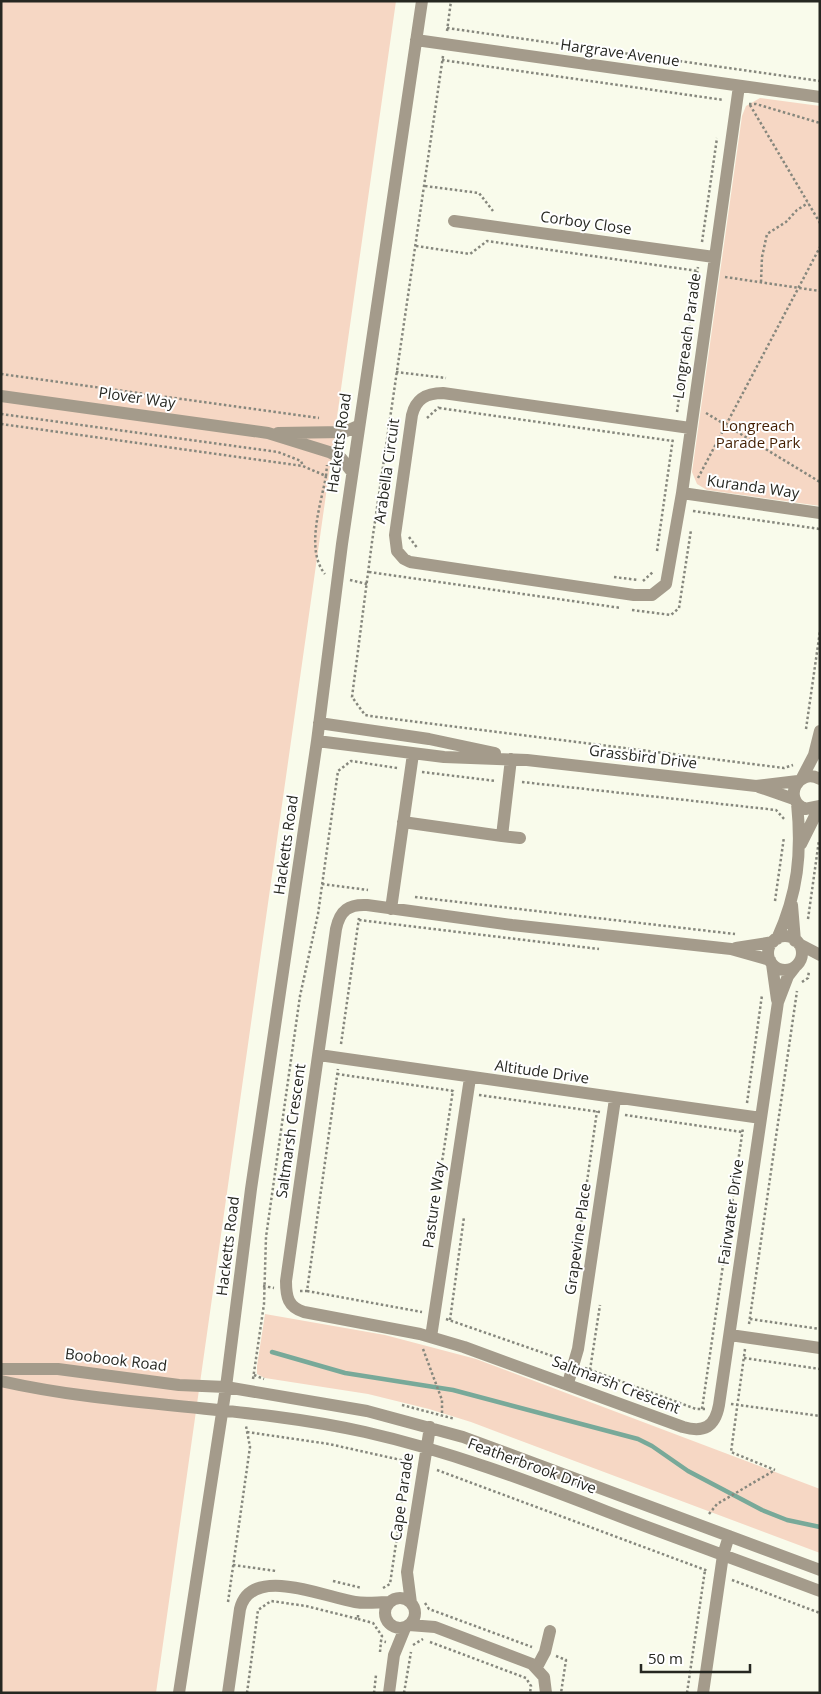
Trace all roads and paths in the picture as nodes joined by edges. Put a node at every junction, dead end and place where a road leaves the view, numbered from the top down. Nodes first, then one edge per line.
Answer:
1 (422, 1) edge
2 (451, 1) edge
3 (447, 28) junction
4 (416, 40) junction
5 (445, 44) junction
6 (442, 60) junction
7 (820, 81) edge
8 (739, 86) junction
9 (820, 97) edge
10 (737, 102) junction
11 (750, 105) junction
12 (820, 123) edge
13 (425, 186) junction
14 (808, 203) junction
15 (501, 212) dead end
16 (454, 221) dead end
17 (820, 223) edge
18 (416, 246) junction
19 (820, 247) edge
20 (714, 257) junction
21 (712, 275) junction
22 (761, 282) junction
23 (798, 288) junction
24 (820, 291) edge
25 (1, 374) edge
26 (443, 378) dead end
27 (441, 393) junction
28 (1, 396) edge
29 (439, 408) junction
30 (692, 411) junction
31 (677, 412) dead end
32 (1, 414) edge
33 (324, 418) dead end
34 (1, 424) edge
35 (726, 424) junction
36 (358, 426) junction
37 (425, 426) dead end
38 (690, 428) junction
39 (268, 433) junction
40 (329, 452) junction
41 (303, 466) junction
42 (352, 472) junction
43 (326, 476) junction
44 (820, 482) edge
45 (682, 493) junction
46 (695, 495) junction
47 (693, 511) dead end
48 (820, 514) edge
49 (411, 529) dead end
50 (820, 529) edge
51 (428, 550) dead end
52 (656, 553) dead end
53 (655, 563) dead end
54 (614, 577) dead end
55 (337, 578) junction
56 (367, 584) junction
57 (662, 590) joint
58 (820, 631) edge
59 (319, 723) junction
60 (819, 737) edge
61 (804, 738) dead end
62 (317, 740) junction
63 (413, 754) junction
64 (511, 759) junction
65 (527, 760) junction
66 (798, 761) dead end
67 (366, 763) dead end
68 (820, 770) edge
69 (800, 779) junction
70 (474, 780) dead end
71 (820, 780) edge
72 (509, 781) junction
73 (756, 786) junction
74 (796, 801) junction
75 (820, 806) edge
76 (403, 822) junction
77 (786, 823) dead end
78 (785, 832) dead end
79 (820, 834) edge
80 (502, 836) junction
81 (520, 838) dead end
82 (800, 845) junction
83 (322, 884) junction
84 (363, 890) junction
85 (393, 894) junction
86 (361, 905) junction
87 (792, 905) junction
88 (775, 906) dead end
89 (391, 909) junction
90 (806, 928) dead end
91 (737, 934) dead end
92 (775, 940) junction
93 (797, 943) junction
94 (731, 949) junction
95 (817, 960) edge
96 (771, 962) junction
97 (796, 966) junction
98 (763, 988) dead end
99 (778, 1002) junction
100 (319, 1055) junction
101 (339, 1058) junction
102 (337, 1074) junction
103 (470, 1078) junction
104 (468, 1093) junction
105 (615, 1099) junction
106 (597, 1111) junction
107 (613, 1114) junction
108 (745, 1116) junction
109 (761, 1118) junction
110 (742, 1132) junction
111 (573, 1283) dead end
112 (263, 1286) junction
113 (286, 1289) junction
114 (307, 1292) junction
115 (434, 1315) junction
116 (750, 1319) junction
117 (820, 1328) edge
118 (730, 1334) junction
119 (431, 1337) junction
120 (747, 1337) junction
121 (820, 1348) edge
122 (563, 1350) dead end
123 (744, 1358) junction
124 (562, 1359) junction
125 (575, 1364) junction
126 (1, 1369) edge
127 (820, 1369) edge
128 (431, 1371) dead end
129 (254, 1375) dead end
130 (1, 1381) edge
131 (568, 1383) junction
132 (226, 1387) junction
133 (737, 1404) junction
134 (719, 1407) junction
135 (223, 1408) junction
136 (702, 1409) junction
137 (736, 1414) junction
138 (442, 1415) dead end
139 (820, 1416) edge
140 (712, 1425) joint
141 (430, 1427) junction
142 (426, 1447) junction
143 (408, 1462) junction
144 (422, 1466) junction
145 (708, 1514) dead end
146 (729, 1536) junction
147 (723, 1555) junction
148 (705, 1570) junction
149 (820, 1570) edge
150 (277, 1571) dead end
151 (407, 1572) junction
152 (720, 1576) junction
153 (330, 1580) dead end
154 (820, 1591) edge
155 (377, 1592) dead end
156 (392, 1601) junction
157 (359, 1603) junction
158 (413, 1607) junction
159 (820, 1613) edge
160 (388, 1622) junction
161 (407, 1627) junction
162 (435, 1627) junction
163 (550, 1631) dead end
164 (430, 1642) dead end
165 (411, 1646) dead end
166 (394, 1655) junction
167 (537, 1667) junction
168 (180, 1693) edge
169 (228, 1693) edge
170 (247, 1693) edge
171 (389, 1693) edge
172 (404, 1693) edge
173 (530, 1693) edge
174 (546, 1693) edge
175 (687, 1693) edge
176 (702, 1693) edge

1 - 4 street, Hacketts Road
2 - 3 path
3 - 5 path
3 - 7 path
4 - 5 street, Hargrave Avenue
4 - 36 street, Hacketts Road
5 - 6 path
5 - 8 street, Hargrave Avenue
6 - 10 path
6 - 13 path
8 - 9 street, Hargrave Avenue
8 - 10 street, Longreach Parade
10 - 11 path
10 - 20 street, Longreach Parade
11 - 12 path
11 - 14 path
13 - 15 path
13 - 18 path
14 - 17 path
14 - 22 path
16 - 20 street, Corboy Close
18 - 21 path
18 - 56 path
19 - 23 path
20 - 21 street, Longreach Parade
21 - 22 path
21 - 30 street, Longreach Parade
22 - 23 path
23 - 24 path
23 - 35 path
25 - 33 path
26 - 27 path
27 - 29 path
27 - 38 street, Arabella Circuit
27 - 57 street, Arabella Circuit
28 - 39 street, Plover Way
29 - 37 path
29 - 52 path
30 - 31 path
30 - 35 path
30 - 38 street, Longreach Parade
32 - 41 path
34 - 41 path
35 - 44 path
35 - 46 path
36 - 39 street, Plover Way
36 - 42 street, Hacketts Road
38 - 45 street, Longreach Parade
39 - 40 street, Plover Way
40 - 42 street, Plover Way
40 - 43 path
41 - 43 path
42 - 55 street, Hacketts Road
43 - 55 path
45 - 46 street, Kuranda Way
45 - 57 street, Longreach Parade
46 - 48 street, Kuranda Way
47 - 50 path
49 - 51 path
53 - 54 path
55 - 56 path
55 - 59 street, Hacketts Road
56 - 66 path
58 - 61 path
59 - 62 street, Hacketts Road
59 - 65 street, Grassbird Drive
60 - 68 street
60 - 69 street
62 - 63 street, Grassbird Drive
62 - 132 street, Hacketts Road
63 - 64 street, Grassbird Drive
63 - 76 street
64 - 65 street, Grassbird Drive
64 - 72 street
65 - 73 street, Grassbird Drive
67 - 83 path
69 - 71 street, Grassbird Drive
69 - 73 street, Grassbird Drive
69 - 74 street
70 - 72 path
72 - 77 path
72 - 80 street
73 - 74 street, Grassbird Drive
74 - 75 street, Grassbird Drive
74 - 82 street
75 - 82 street
76 - 80 street
76 - 85 street
78 - 88 path
79 - 90 path
80 - 81 street
82 - 87 street
83 - 84 path
83 - 112 path
84 - 85 path
84 - 86 path
85 - 89 street
85 - 91 path
86 - 89 street
86 - 100 street, Saltmarsh Crescent
86 - 101 path
87 - 92 street
87 - 93 street
89 - 94 street
92 - 93 street
92 - 94 street
92 - 96 street
93 - 95 street
93 - 97 street
94 - 96 street
95 - 97 street
95 - 116 path
96 - 97 street
96 - 99 street, Fairwater Drive
97 - 99 street, Fairwater Drive
98 - 108 path
99 - 109 street, Fairwater Drive
100 - 101 street, Altitude Drive
100 - 113 street, Saltmarsh Crescent
101 - 102 path
101 - 103 street, Altitude Drive
102 - 104 path
102 - 114 path
103 - 104 street, Pasture Way
103 - 105 street, Altitude Drive
104 - 106 path
104 - 115 street, Pasture Way
105 - 107 street, Grapevine Place
105 - 108 street, Altitude Drive
106 - 107 path
106 - 111 path
107 - 110 path
107 - 125 street, Grapevine Place
108 - 109 street, Altitude Drive
108 - 110 path
109 - 118 street, Fairwater Drive
110 - 136 path
112 - 113 path
112 - 129 path
113 - 114 path
113 - 119 street, Saltmarsh Crescent
114 - 115 path
115 - 119 street, Pasture Way
115 - 124 path
116 - 117 path
116 - 120 path
118 - 120 street
118 - 134 street, Fairwater Drive
119 - 131 street, Saltmarsh Crescent
120 - 121 street
120 - 123 path
122 - 124 path
123 - 127 path
123 - 133 path
124 - 125 path
125 - 131 street, Grapevine Place
125 - 136 path
126 - 132 street, Boobook Road
128 - 138 path
130 - 135 street
131 - 140 street, Saltmarsh Crescent
132 - 135 street, Hacketts Road
132 - 141 street, Featherbrook Drive
133 - 134 path
133 - 137 path
133 - 139 path
134 - 136 path
134 - 137 path
134 - 140 street, Fairwater Drive
135 - 142 street, Featherbrook Drive
135 - 168 street, Hacketts Road
137 - 145 path
141 - 142 street, Cape Parade
141 - 146 street, Featherbrook Drive
142 - 144 street, Cape Parade
142 - 147 street, Featherbrook Drive
143 - 144 path
143 - 150 path
143 - 155 path
144 - 148 path
144 - 151 street, Cape Parade
146 - 147 street
146 - 149 street, Featherbrook Drive
147 - 152 street
147 - 154 street, Featherbrook Drive
148 - 152 path
148 - 175 path
151 - 156 street, Cape Parade
151 - 158 street, Cape Parade
152 - 159 path
152 - 176 street
153 - 157 path
156 - 157 street
156 - 158 street
156 - 160 street
157 - 160 street
157 - 169 street
157 - 170 path
158 - 161 street
158 - 162 street
160 - 161 street
160 - 166 street
161 - 162 street
161 - 166 street
162 - 167 street
163 - 167 street
164 - 173 path
165 - 172 path
166 - 171 street
167 - 174 street

